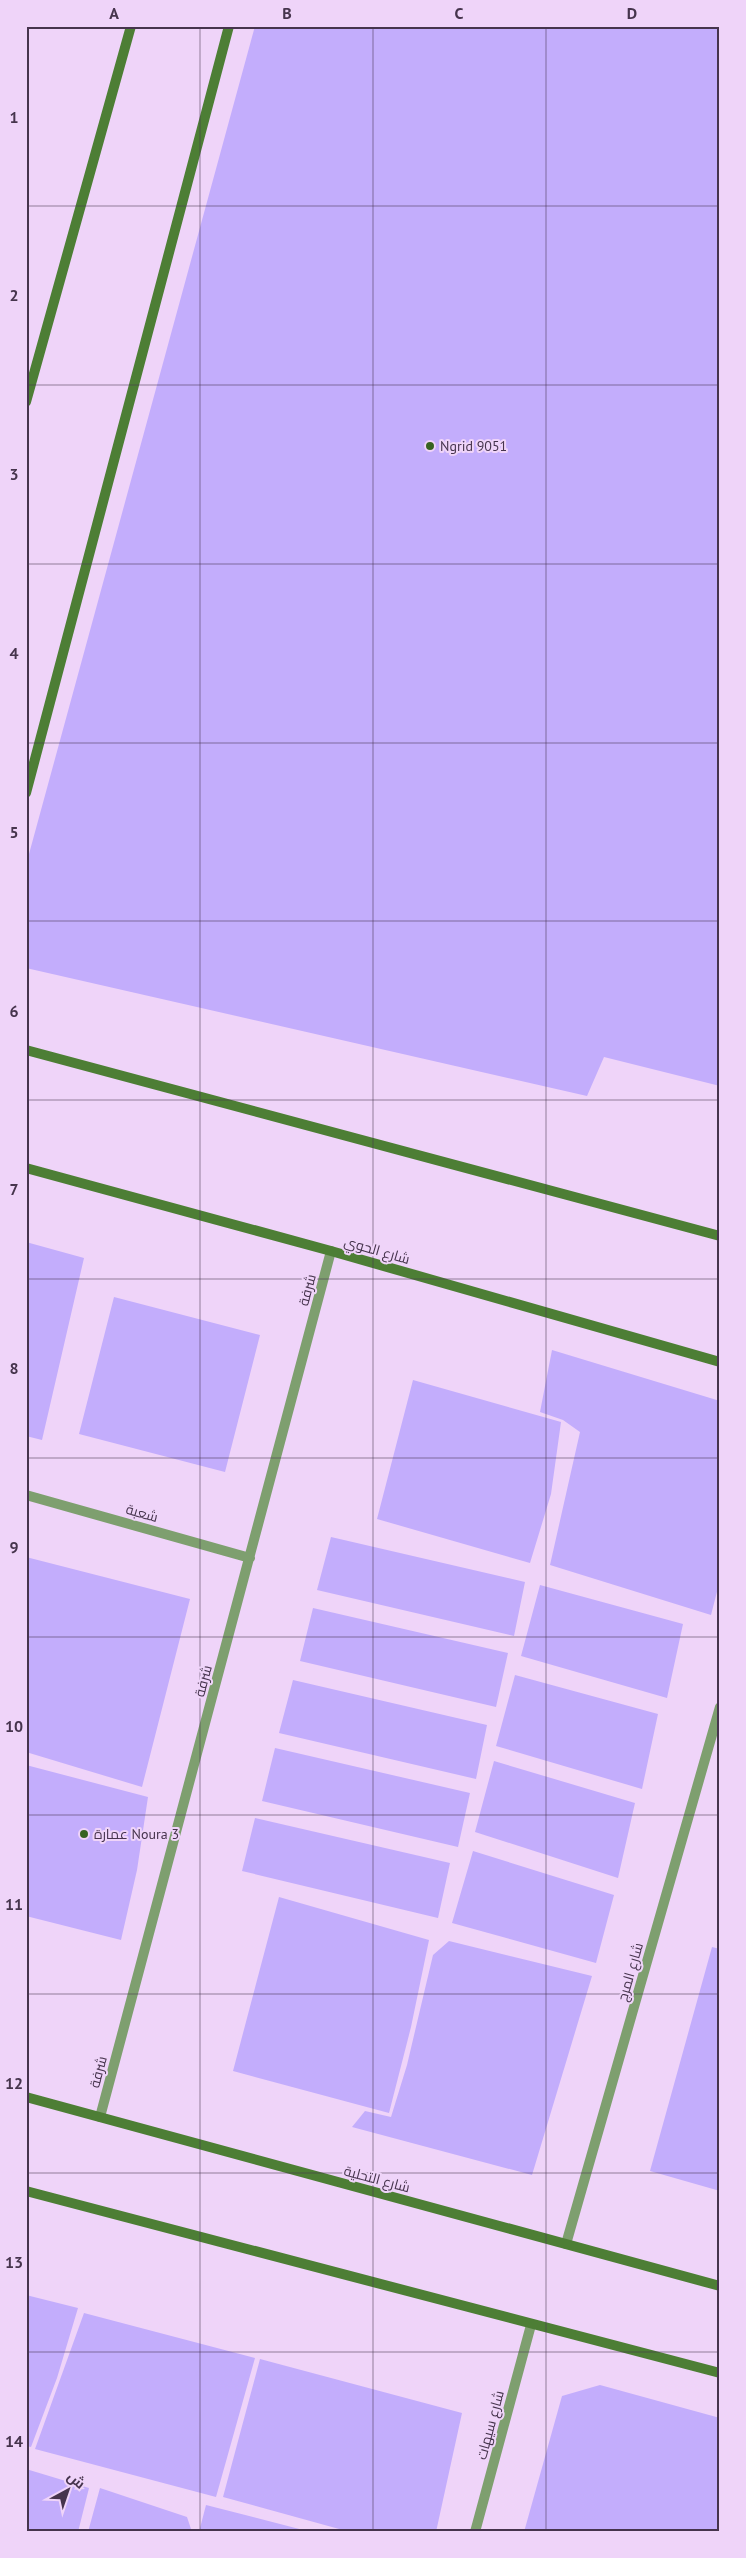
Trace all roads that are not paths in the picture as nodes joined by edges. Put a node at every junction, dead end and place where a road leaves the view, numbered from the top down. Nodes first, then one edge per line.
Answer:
1 (131, 26) edge
2 (229, 26) edge
3 (26, 402) edge
4 (26, 793) edge
5 (26, 1050) edge
6 (26, 1168) edge
7 (720, 1236) edge
8 (331, 1251) junction
9 (720, 1362) edge
10 (26, 1496) edge
11 (250, 1558) junction
12 (720, 1707) edge
13 (26, 2097) edge
14 (100, 2117) junction
15 (26, 2191) edge
16 (566, 2244) junction
17 (720, 2286) edge
18 (531, 2325) junction
19 (720, 2374) edge
20 (475, 2532) edge

1 - 3 street
2 - 4 street
5 - 7 street
6 - 8 street, شارع الحوي
8 - 9 street, شارع الحوي
8 - 11 street, شرفة
10 - 11 street, شعبة
11 - 14 street, شرفة
12 - 16 street, شارع المرج
13 - 14 street, شارع التحلية
14 - 16 street, شارع التحلية
15 - 18 street
16 - 17 street, شارع التحلية
18 - 19 street
18 - 20 street, شارع سيهات

